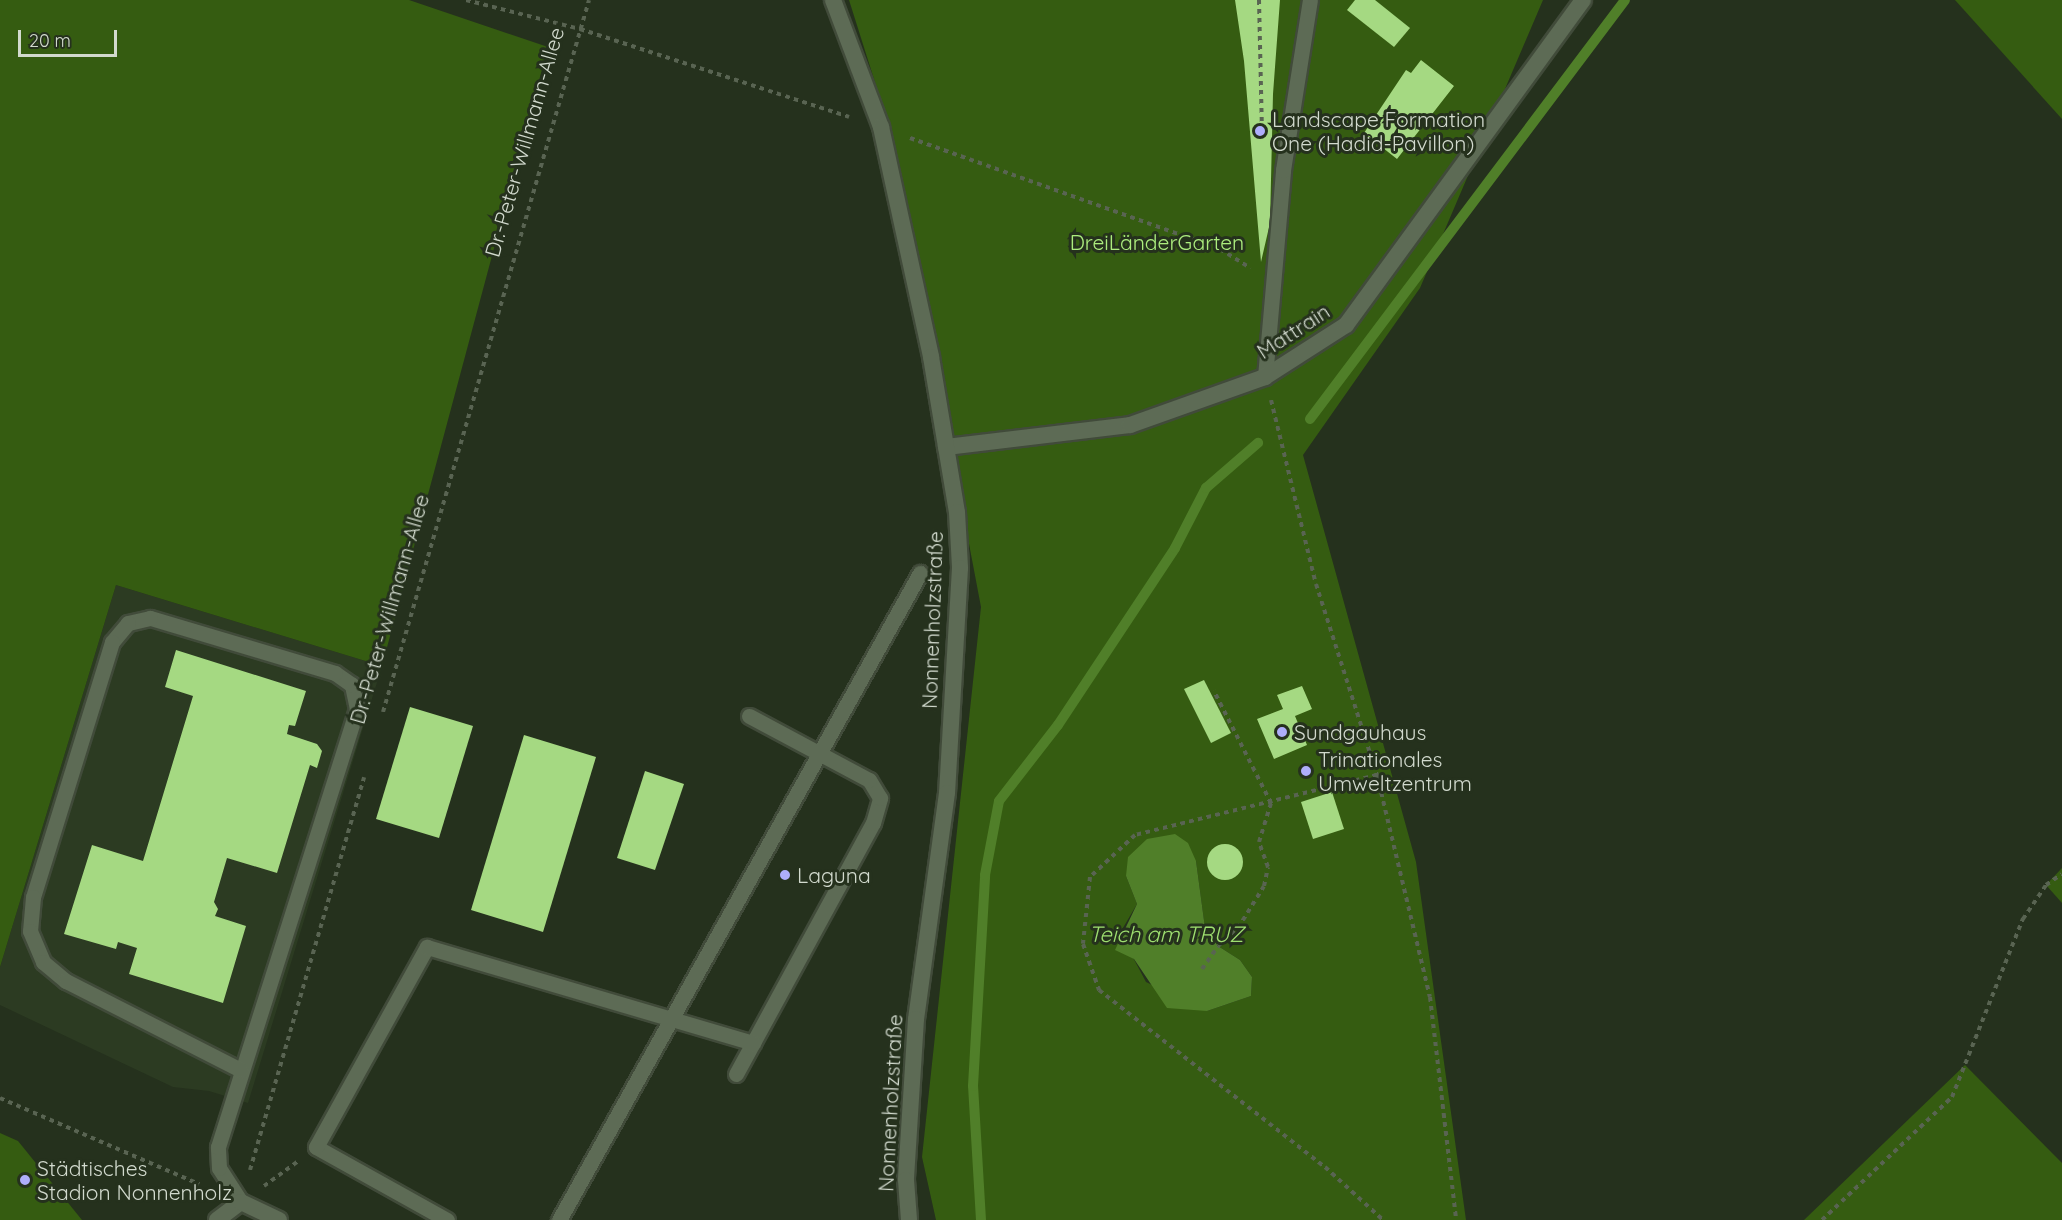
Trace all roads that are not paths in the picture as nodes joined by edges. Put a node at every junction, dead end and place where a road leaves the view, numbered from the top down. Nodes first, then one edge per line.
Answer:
1 (833, 0) edge
2 (1310, 0) edge
3 (1583, 0) edge
4 (1265, 377) junction
5 (946, 447) junction
6 (920, 573) dead end
7 (749, 716) dead end
8 (820, 752) junction
9 (671, 1018) junction
10 (753, 1043) junction
11 (242, 1070) junction
12 (736, 1074) dead end
13 (241, 1202) junction
14 (217, 1220) edge
15 (279, 1220) edge
16 (447, 1220) edge
17 (559, 1220) edge
18 (909, 1220) edge

1 - 5 street, Nonnenholzstraße
2 - 4 lane
3 - 4 street, Mattrain
4 - 5 street, Mattrain
5 - 18 street, Nonnenholzstraße
6 - 8 lane
7 - 8 lane
8 - 9 lane
8 - 10 lane
9 - 10 lane
9 - 16 lane
9 - 17 lane
10 - 12 lane
11 - 11 lane
11 - 13 lane
13 - 14 street
13 - 15 street

